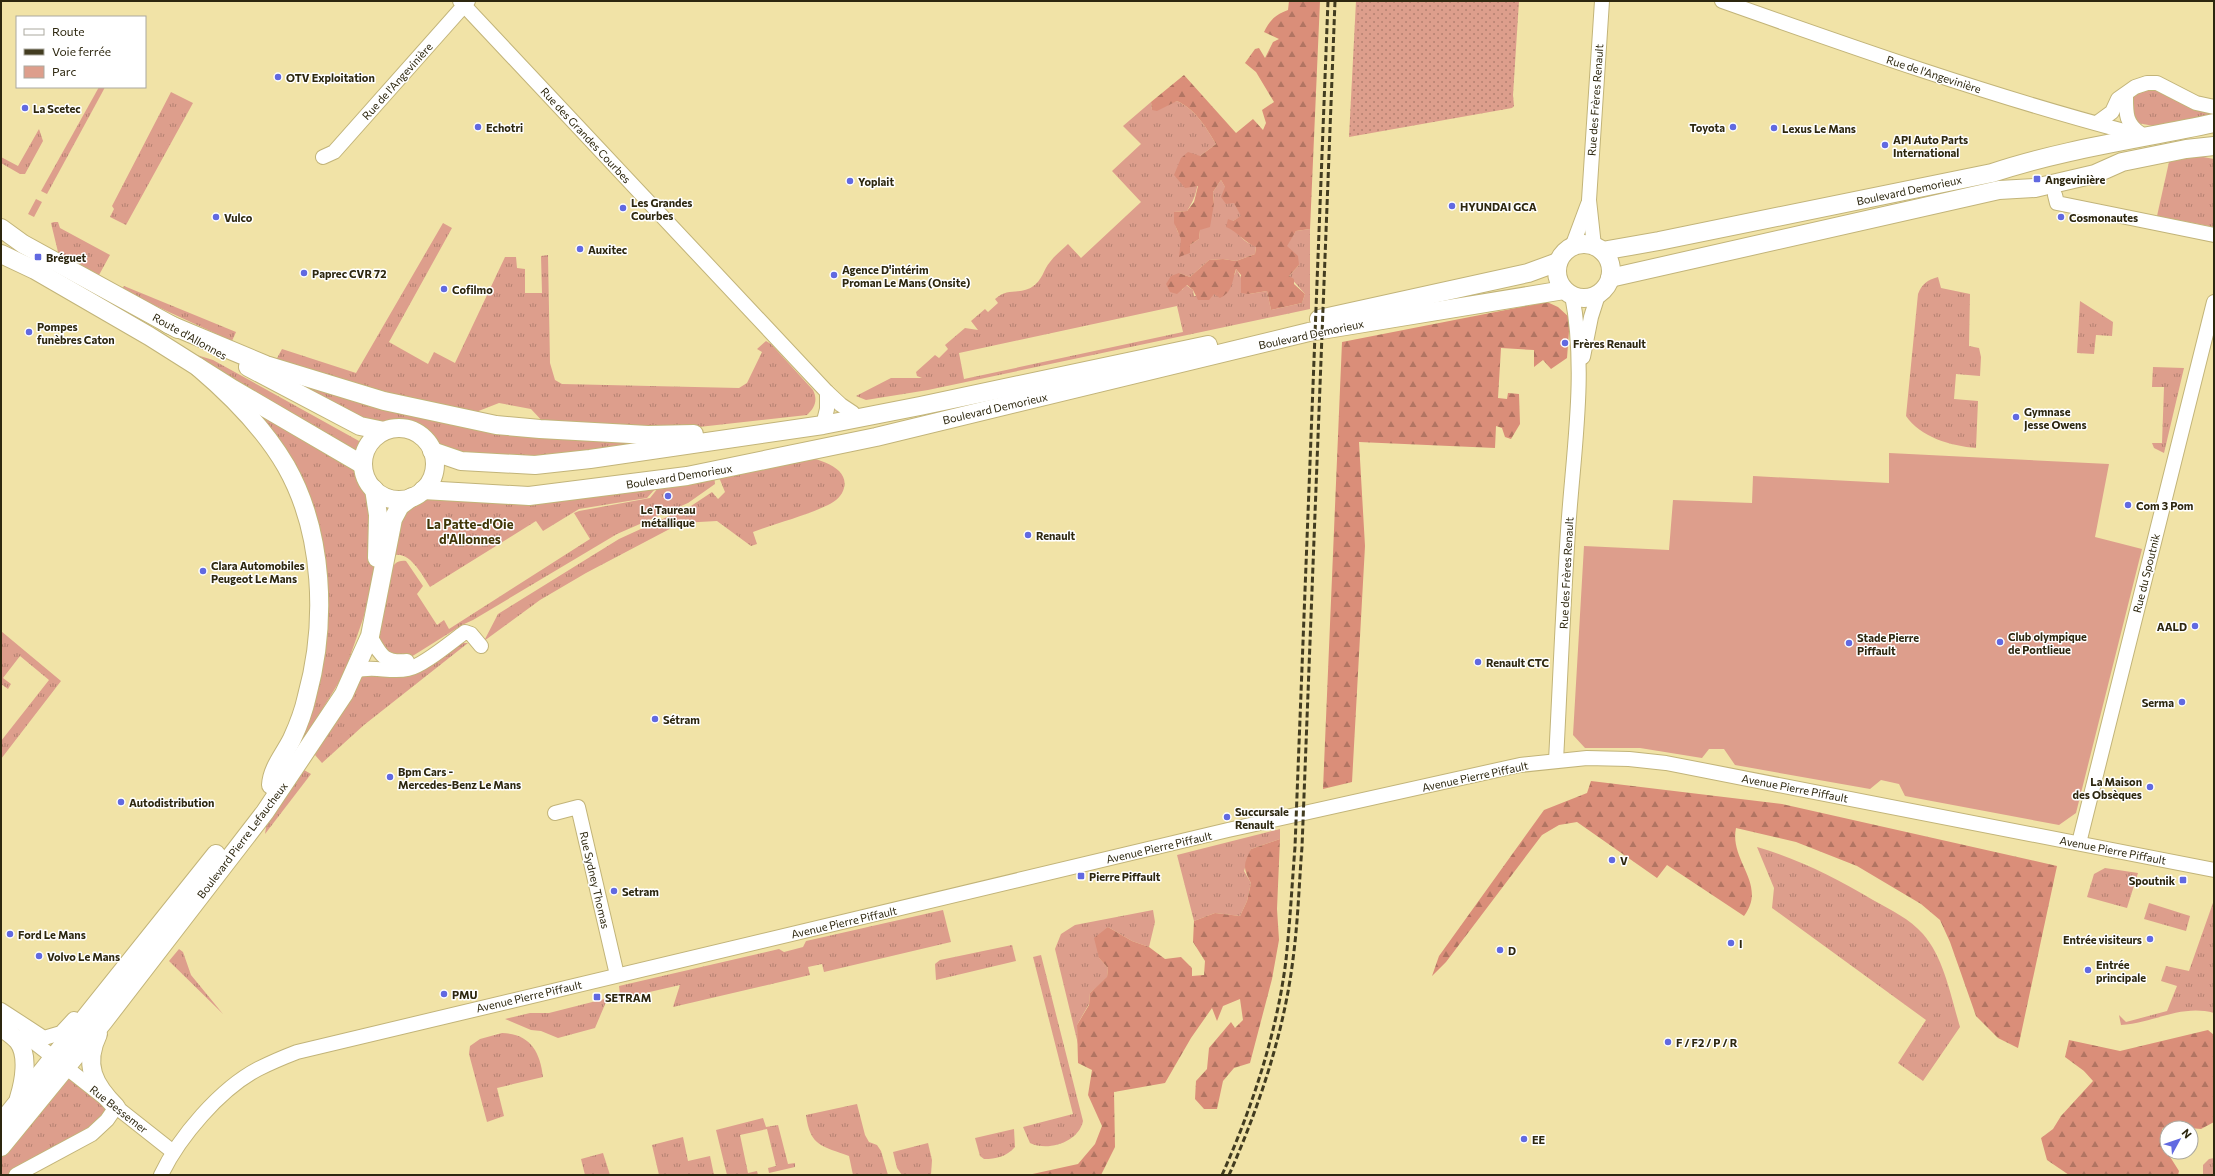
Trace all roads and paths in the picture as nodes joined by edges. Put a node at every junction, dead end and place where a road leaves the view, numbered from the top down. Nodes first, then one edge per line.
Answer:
1 (1602, 1) edge
2 (1722, 1) edge
3 (463, 2) edge
4 (2126, 95) junction
5 (2214, 107) edge
6 (2097, 123) junction
7 (2214, 123) edge
8 (2140, 134) junction
9 (2214, 146) edge
10 (323, 157) dead end
11 (2054, 195) dead end
12 (1589, 200) junction
13 (1, 228) edge
14 (2214, 235) edge
15 (1572, 247) junction
16 (1598, 248) junction
17 (1, 254) edge
18 (1558, 262) junction
19 (1610, 278) junction
20 (1568, 292) junction
21 (1598, 295) junction
22 (2214, 302) edge
23 (168, 324) junction
24 (198, 366) junction
25 (1578, 384) junction
26 (827, 392) junction
27 (920, 406) junction
28 (853, 413) junction
29 (824, 422) junction
30 (384, 431) junction
31 (432, 451) junction
32 (363, 465) junction
33 (374, 489) junction
34 (418, 493) junction
35 (370, 636) junction
36 (482, 646) dead end
37 (439, 650) junction
38 (355, 671) junction
39 (1556, 761) junction
40 (271, 785) junction
41 (555, 813) dead end
42 (2079, 843) junction
43 (2214, 870) edge
44 (162, 921) junction
45 (617, 975) junction
46 (1, 1010) edge
47 (1, 1016) edge
48 (104, 1021) junction
49 (1, 1027) edge
50 (59, 1062) junction
51 (18, 1102) junction
52 (116, 1107) junction
53 (1, 1123) edge
54 (1, 1147) edge
55 (172, 1151) junction
56 (35, 1163) junction
57 (16, 1175) edge
58 (21, 1175) edge
59 (161, 1175) edge

1 - 12 street, Rue des Frères Renault
2 - 6 street, Rue de l'Angevinière
3 - 10 street, Rue de l'Angevinière
3 - 26 street, Rue des Grandes Courbes
4 - 5 street
4 - 6 street
4 - 8 street
6 - 8 street, Rue de l'Angevinière
7 - 8 main road, Boulevard Demorieux
8 - 16 main road, Boulevard Demorieux
9 - 19 main road, Boulevard Demorieux
11 - 14 street
12 - 15 street, Rue des Frères Renault
12 - 16 street, Rue des Frères Renault
13 - 23 main road, Route d'Allonnes
15 - 16 main road
15 - 18 main road
16 - 19 main road
17 - 24 main road, Route d'Allonnes
18 - 20 main road
18 - 27 main road, Boulevard Demorieux
19 - 21 main road
20 - 21 main road
20 - 25 street, Rue des Frères Renault
20 - 34 main road, Boulevard Demorieux
21 - 25 street, Rue des Frères Renault
22 - 42 street, Rue du Spoutnik
23 - 29 main road
23 - 30 main road, Route d'Allonnes
24 - 32 main road, Route d'Allonnes
24 - 40 main road
25 - 39 street, Rue des Frères Renault
26 - 28 street, Rue des Grandes Courbes
26 - 29 street
27 - 28 main road
27 - 29 main road, Boulevard Demorieux
28 - 29 main road
29 - 31 main road, Boulevard Demorieux
30 - 31 main road
30 - 32 main road
31 - 34 main road
32 - 33 main road
33 - 34 main road
33 - 40 main road, Boulevard Pierre Lefaucheux
34 - 35 main road, Boulevard Pierre Lefaucheux
35 - 37 street
35 - 38 main road, Boulevard Pierre Lefaucheux
36 - 37 street
37 - 38 street
38 - 48 main road, Boulevard Pierre Lefaucheux
39 - 42 street, Avenue Pierre Piffault
39 - 45 street, Avenue Pierre Piffault
40 - 44 main road, Boulevard Pierre Lefaucheux
41 - 45 street, Rue Sydney Thomas
42 - 43 street, Avenue Pierre Piffault
44 - 46 street
44 - 50 main road, Boulevard Pierre Lefaucheux
45 - 55 street, Avenue Pierre Piffault
47 - 50 street, Rue Bessemer
48 - 50 main road, Boulevard Pierre Lefaucheux
48 - 52 main road
49 - 51 main road
50 - 51 main road, Boulevard Pierre Lefaucheux
50 - 52 street, Rue Bessemer
50 - 54 main road, Boulevard Pierre Lefaucheux
51 - 53 main road, Boulevard Pierre Lefaucheux
52 - 55 street, Rue Bessemer
52 - 56 street
55 - 59 street, Avenue Pierre Piffault
56 - 57 street
56 - 58 street

